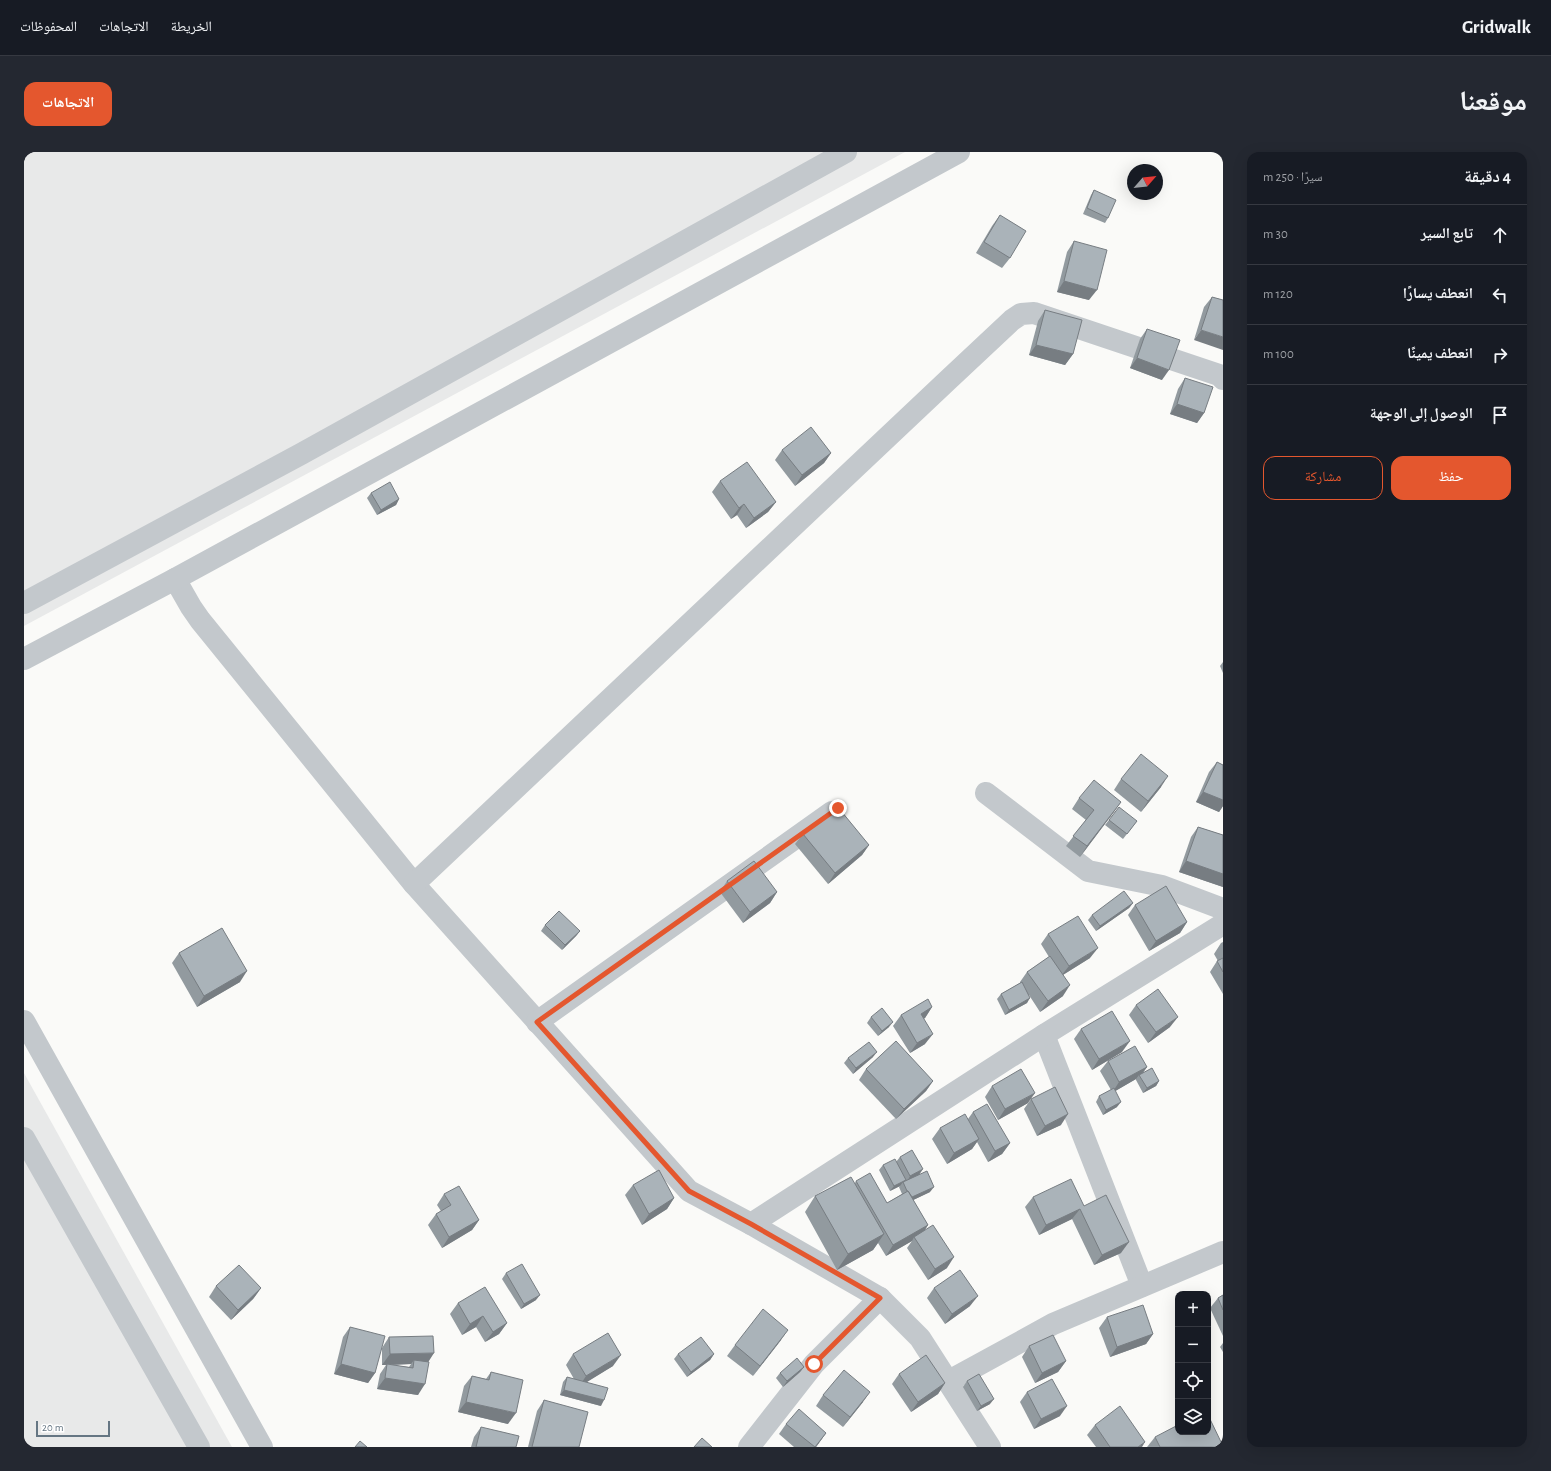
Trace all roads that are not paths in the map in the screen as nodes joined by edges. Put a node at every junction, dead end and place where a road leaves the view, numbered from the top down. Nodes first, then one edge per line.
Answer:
1 (846, 152) edge
2 (959, 152) edge
3 (1223, 379) edge
4 (175, 579) junction
5 (24, 603) edge
6 (24, 659) edge
7 (986, 793) dead end
8 (838, 808) edge
9 (414, 884) junction
10 (1223, 909) edge
11 (1223, 924) edge
12 (24, 1021) edge
13 (537, 1022) junction
14 (1044, 1035) junction
15 (24, 1138) edge
16 (751, 1224) junction
17 (1223, 1252) edge
18 (1142, 1286) junction
19 (880, 1298) junction
20 (949, 1381) junction
21 (199, 1447) edge
22 (262, 1447) edge
23 (749, 1447) edge
24 (990, 1447) edge

1 - 5 street
2 - 4 street
3 - 9 street
4 - 6 street
4 - 9 street
7 - 10 street
8 - 13 street
9 - 13 street
11 - 14 street
12 - 22 street
13 - 16 street
14 - 16 street
14 - 18 street
15 - 21 street
16 - 19 street
17 - 18 street
18 - 20 street
19 - 20 street
19 - 23 street
20 - 24 street

